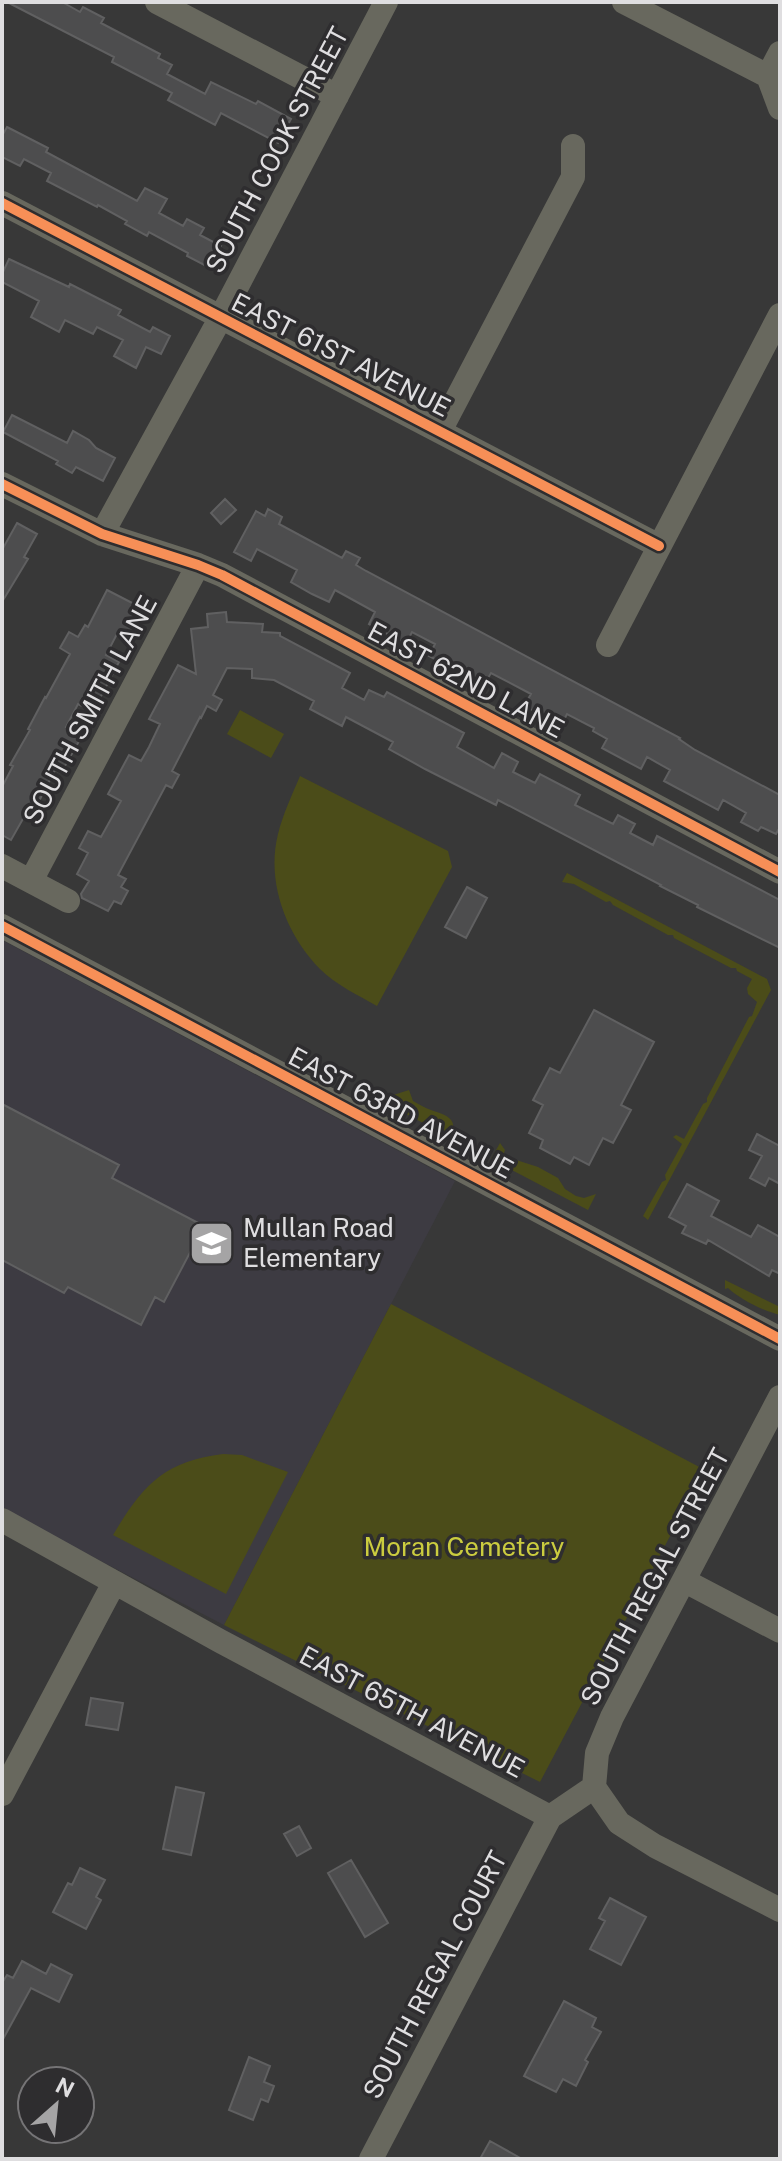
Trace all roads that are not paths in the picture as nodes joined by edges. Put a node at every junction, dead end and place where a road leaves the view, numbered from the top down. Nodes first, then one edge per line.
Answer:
1 (157, 2) edge
2 (386, 2) edge
3 (624, 2) edge
4 (780, 53) edge
5 (768, 76) junction
6 (337, 96) junction
7 (780, 108) edge
8 (573, 146) dead end
9 (2, 203) edge
10 (780, 315) edge
11 (221, 317) junction
12 (440, 431) junction
13 (2, 484) edge
14 (102, 534) junction
15 (659, 546) junction
16 (198, 565) junction
17 (608, 645) dead end
18 (2, 866) edge
19 (780, 872) edge
20 (31, 881) junction
21 (68, 901) dead end
22 (2, 926) edge
23 (780, 1339) edge
24 (780, 1397) edge
25 (2, 1520) edge
26 (685, 1581) junction
27 (114, 1583) junction
28 (780, 1631) edge
29 (594, 1787) junction
30 (2, 1794) edge
31 (550, 1817) junction
32 (780, 1910) edge
33 (371, 2159) edge

1 - 6 street
2 - 6 street, SOUTH COOK STREET
3 - 5 street
4 - 5 street
5 - 7 street
6 - 11 street, SOUTH COOK STREET
8 - 12 street
9 - 11 street, EAST 61ST AVENUE
10 - 15 street
11 - 12 street, EAST 61ST AVENUE
11 - 14 street, SOUTH COOK STREET
12 - 15 street, EAST 61ST AVENUE
13 - 14 street, EAST 62ND LANE
14 - 16 street, EAST 62ND LANE
15 - 17 street
16 - 19 street, EAST 62ND LANE
16 - 20 street, SOUTH SMITH LANE
18 - 20 street
20 - 21 street
22 - 23 street, EAST 63RD AVENUE
24 - 26 street, SOUTH REGAL STREET
25 - 27 street, EAST 65TH AVENUE
26 - 28 street
26 - 29 street, SOUTH REGAL STREET
27 - 30 street
27 - 31 street, EAST 65TH AVENUE
29 - 31 street
29 - 32 street
31 - 33 street, SOUTH REGAL COURT

